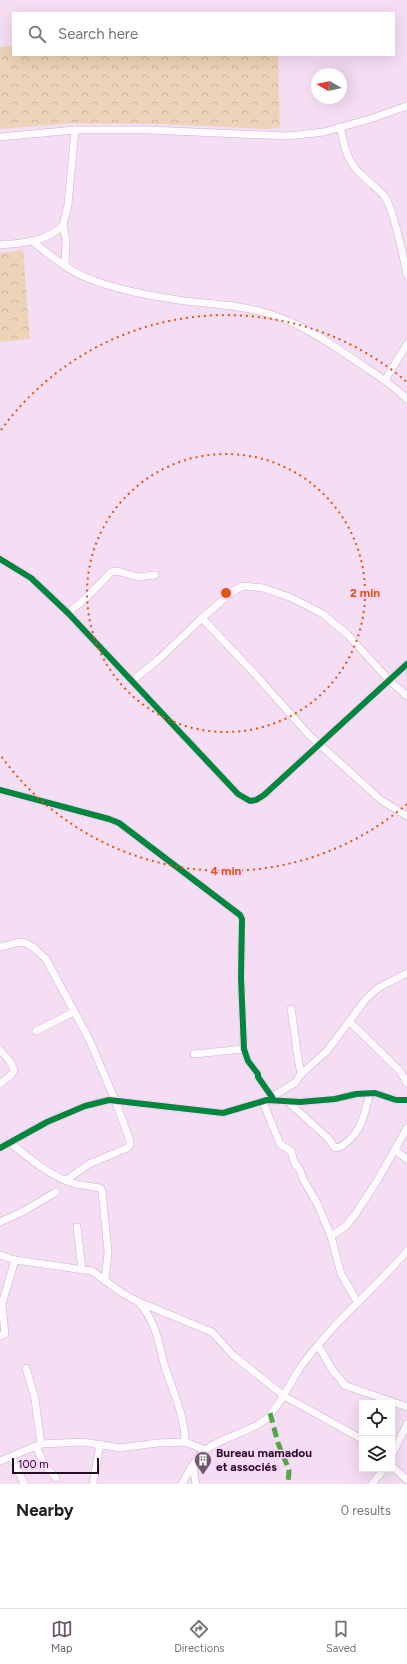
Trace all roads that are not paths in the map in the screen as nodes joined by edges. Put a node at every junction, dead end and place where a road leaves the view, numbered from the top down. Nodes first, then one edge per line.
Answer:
1 (407, 106) edge
2 (340, 127) junction
3 (75, 130) junction
4 (0, 137) edge
5 (63, 225) junction
6 (32, 241) junction
7 (0, 245) edge
8 (65, 265) junction
9 (407, 274) edge
10 (407, 344) edge
11 (385, 380) junction
12 (407, 399) edge
13 (0, 559) edge
14 (155, 575) dead end
15 (68, 613) junction
16 (202, 618) junction
17 (407, 664) edge
18 (132, 681) junction
19 (390, 681) junction
20 (407, 696) edge
21 (318, 745) junction
22 (0, 790) edge
23 (407, 816) edge
24 (0, 947) edge
25 (407, 973) edge
26 (291, 1009) dead end
27 (74, 1012) junction
28 (350, 1022) junction
29 (36, 1031) dead end
30 (244, 1049) junction
31 (0, 1050) edge
32 (194, 1054) dead end
33 (403, 1070) edge
34 (301, 1074) junction
35 (407, 1083) edge
36 (0, 1084) edge
37 (370, 1093) junction
38 (115, 1100) junction
39 (268, 1100) junction
40 (407, 1100) edge
41 (288, 1102) junction
42 (407, 1128) edge
43 (9, 1142) junction
44 (0, 1148) edge
45 (396, 1148) junction
46 (407, 1159) edge
47 (66, 1180) junction
48 (56, 1192) dead end
49 (0, 1222) edge
50 (77, 1227) dead end
51 (331, 1236) junction
52 (407, 1252) edge
53 (0, 1255) edge
54 (15, 1260) junction
55 (82, 1270) junction
56 (105, 1280) junction
57 (139, 1302) junction
58 (358, 1303) junction
59 (0, 1336) edge
60 (318, 1344) junction
61 (26, 1368) dead end
62 (284, 1396) junction
63 (407, 1407) edge
64 (407, 1424) edge
65 (359, 1437) edge
66 (185, 1442) junction
67 (100, 1444) junction
68 (39, 1445) junction
69 (395, 1449) edge
70 (206, 1450) junction
71 (12, 1457) junction
72 (0, 1461) edge
73 (193, 1467) junction
74 (395, 1469) edge
75 (382, 1472) edge
76 (56, 1478) dead end
77 (407, 1480) edge
78 (24, 1484) edge
79 (93, 1484) edge
80 (182, 1484) edge
81 (196, 1484) edge
82 (372, 1484) edge

1 - 2 street
2 - 3 street
2 - 9 street
3 - 4 street
3 - 5 street
5 - 6 street
5 - 8 street
6 - 7 street
6 - 8 street
8 - 11 street
10 - 11 street
11 - 12 street
13 - 15 street
14 - 15 street
15 - 18 street
16 - 18 street
16 - 19 street
16 - 21 street
17 - 19 street
18 - 21 street
19 - 20 street
19 - 21 street
21 - 23 street
22 - 30 street
24 - 27 street
25 - 28 street
26 - 34 street
27 - 29 street
27 - 38 street
28 - 33 street
28 - 34 street
30 - 32 street
30 - 39 street
31 - 36 street
33 - 35 street
34 - 39 street
37 - 40 street
37 - 41 street
37 - 41 street
38 - 39 street
38 - 43 street
38 - 47 street
39 - 41 street
39 - 51 street
42 - 45 street
43 - 44 street
43 - 47 street
45 - 46 street
45 - 51 street
47 - 56 street
48 - 49 street
50 - 55 street
51 - 58 street
52 - 58 street
53 - 54 street
54 - 55 street
54 - 59 street
55 - 56 street
56 - 57 street
57 - 62 street
57 - 66 street
58 - 60 street
60 - 62 street
60 - 63 street
61 - 68 street
62 - 65 street
62 - 70 street
64 - 69 street
66 - 67 street
66 - 70 street
67 - 68 street
67 - 79 street
68 - 71 street
68 - 76 street
70 - 73 street
71 - 72 street
71 - 78 street
73 - 80 street
73 - 81 street
74 - 77 street
75 - 82 street

